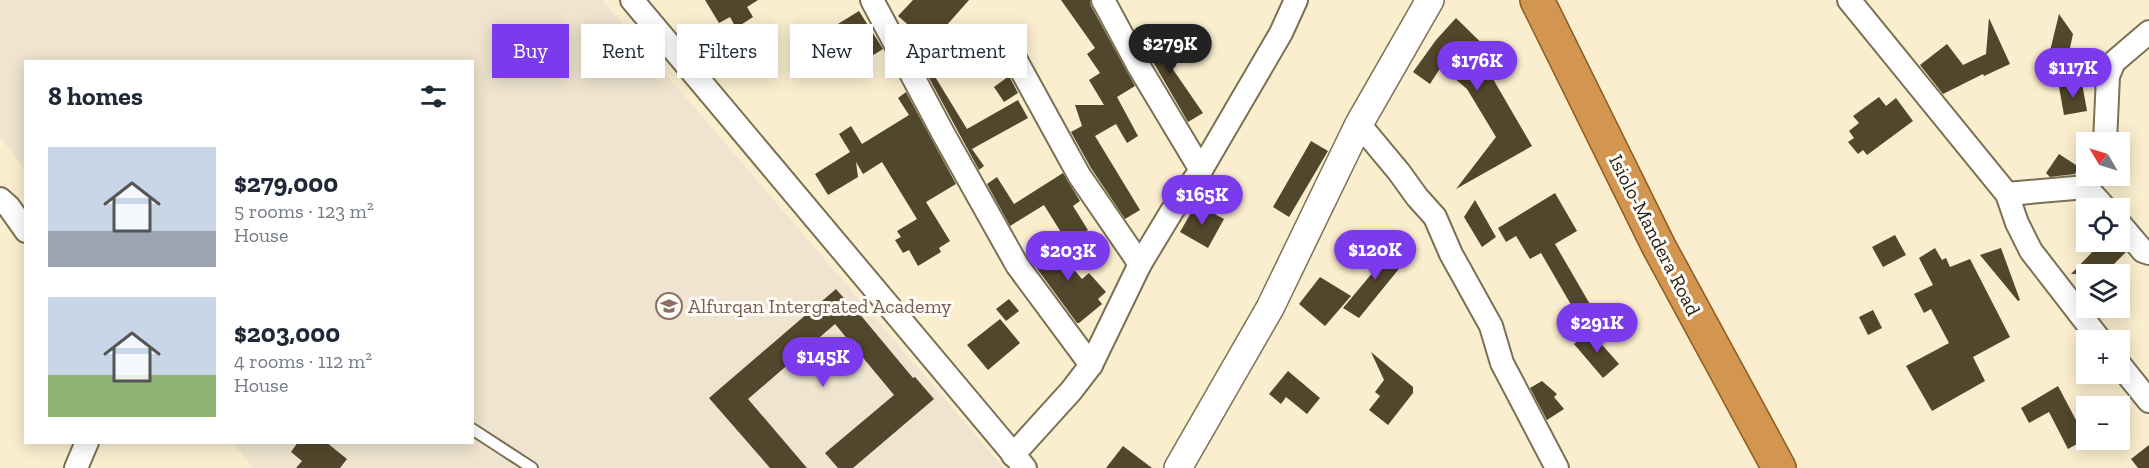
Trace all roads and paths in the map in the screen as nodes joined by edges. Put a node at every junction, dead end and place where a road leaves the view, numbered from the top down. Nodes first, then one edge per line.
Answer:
1 (632, 0) edge
2 (873, 0) edge
3 (1103, 0) edge
4 (1296, 0) edge
5 (1430, 0) edge
6 (1537, 0) edge
7 (1849, 0) edge
8 (2149, 32) edge
9 (1026, 78) edge
10 (1359, 124) junction
11 (2105, 132) edge
12 (1201, 170) junction
13 (2076, 183) edge
14 (2007, 194) junction
15 (0, 199) edge
16 (24, 228) edge
17 (2130, 236) edge
18 (2149, 253) edge
19 (1140, 264) junction
20 (2092, 330) edge
21 (1091, 365) junction
22 (2130, 377) edge
23 (2149, 401) edge
24 (474, 430) edge
25 (86, 444) edge
26 (1019, 461) edge
27 (76, 468) edge
28 (532, 468) edge
29 (1178, 468) edge
30 (1557, 468) edge
31 (1779, 468) edge

1 - 26 street
2 - 21 street
3 - 12 street
4 - 12 street
5 - 10 street
6 - 31 highway, Isiolo-Mandera Road
7 - 14 street
8 - 11 street
9 - 19 street
10 - 29 street
10 - 30 street
12 - 19 street
13 - 14 street
14 - 20 street
15 - 16 street
17 - 18 street
19 - 21 street
21 - 26 street
22 - 23 street
24 - 28 lane
25 - 27 street

